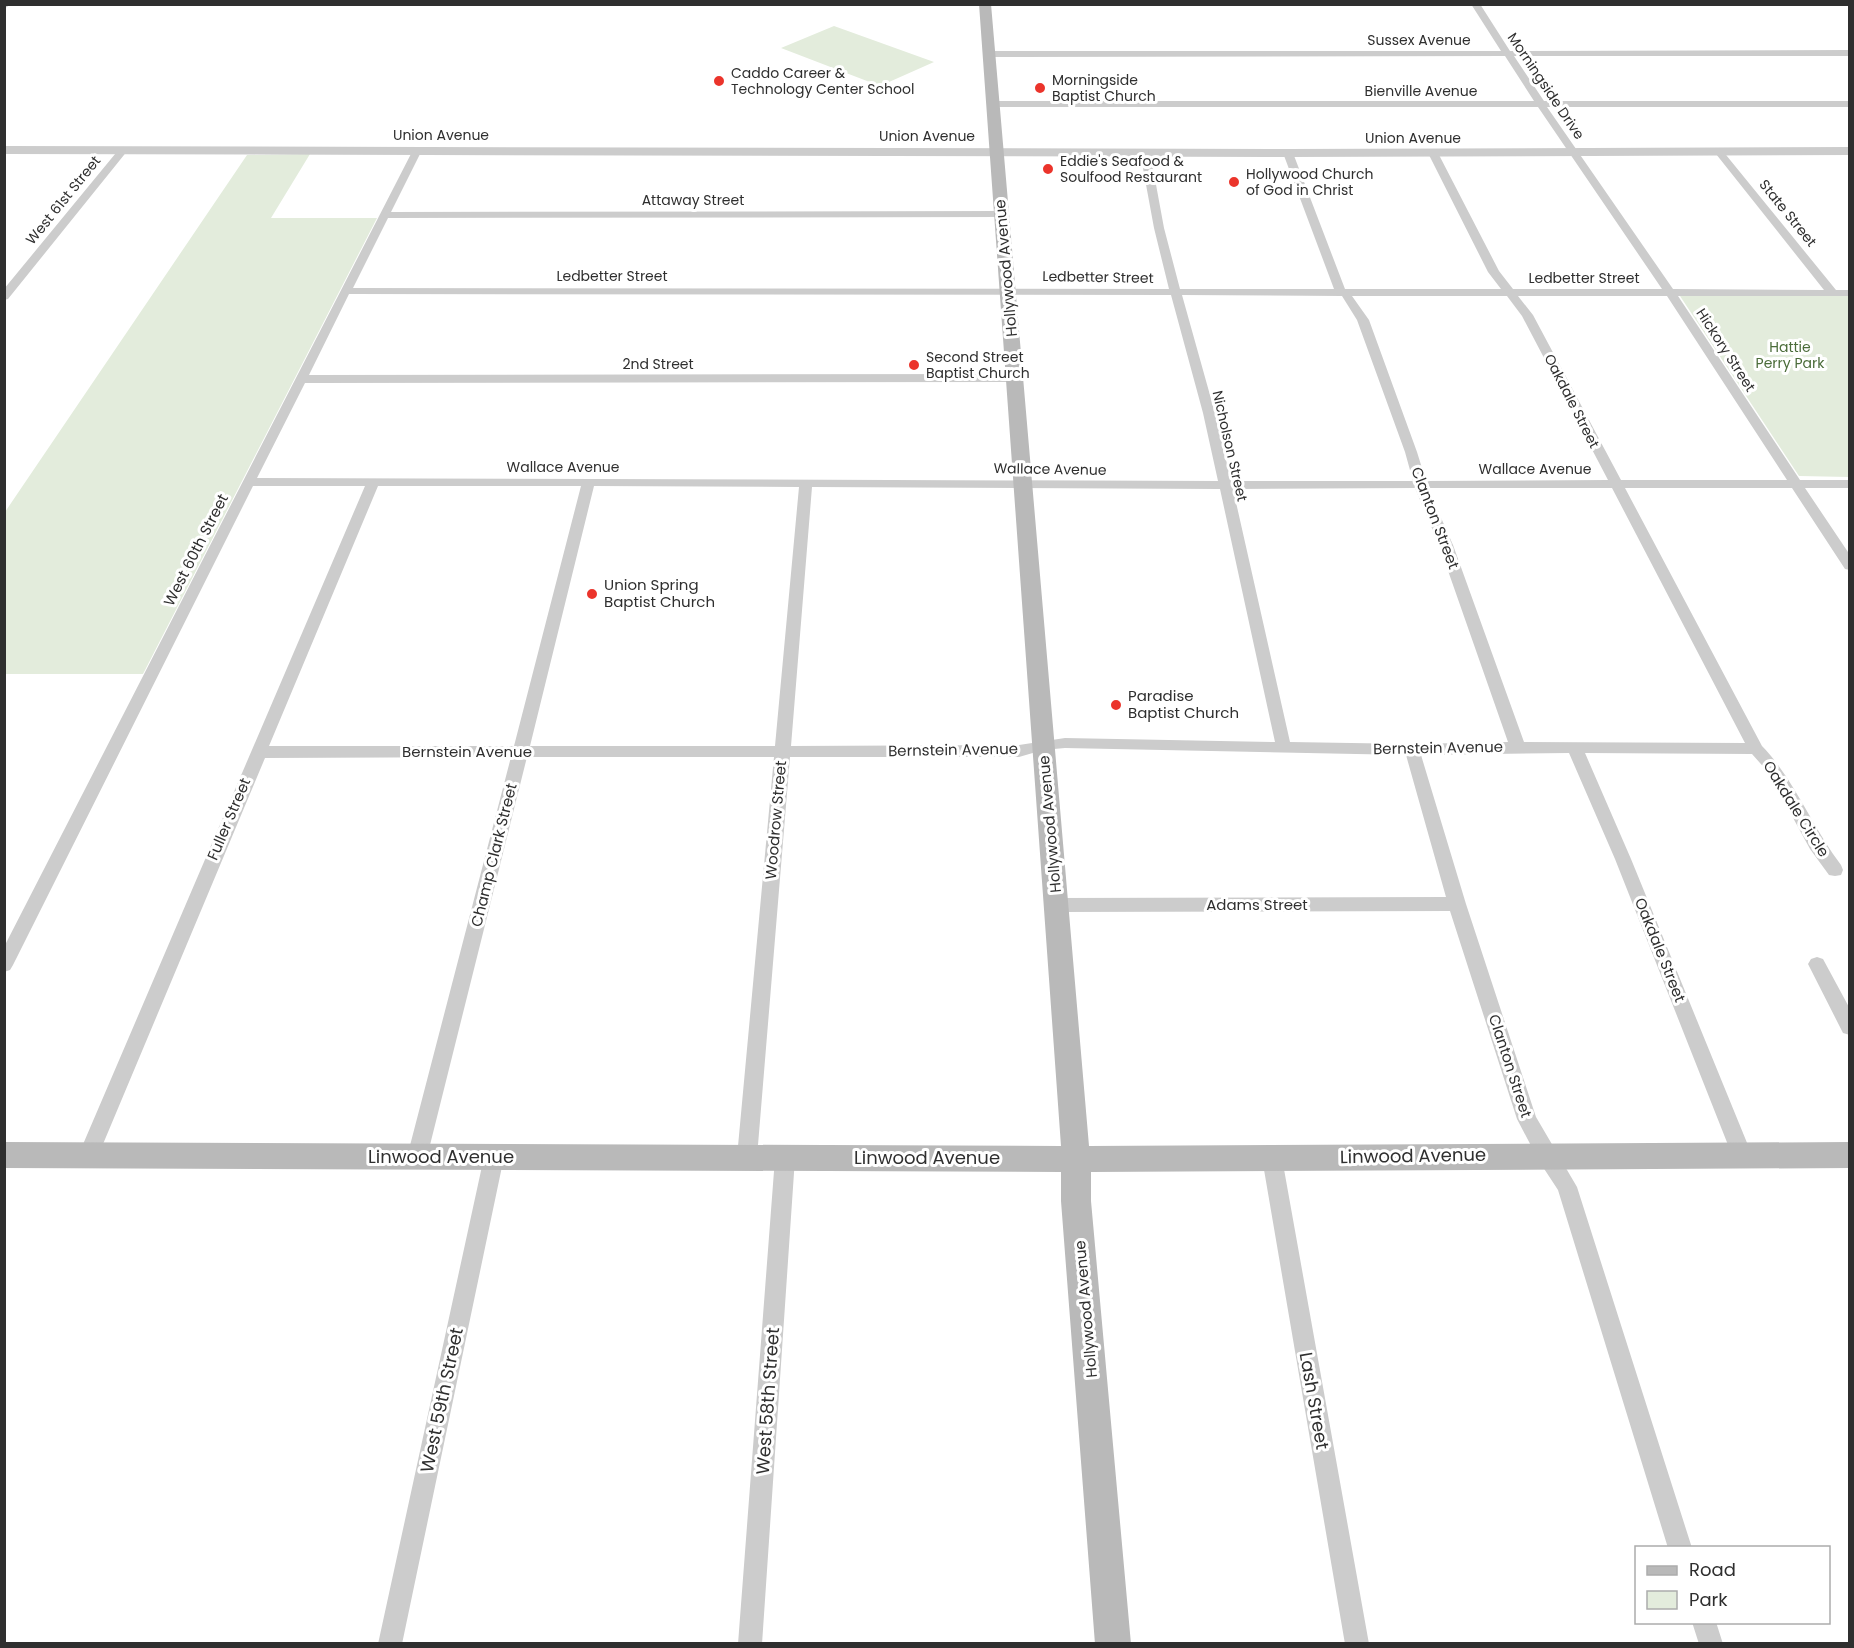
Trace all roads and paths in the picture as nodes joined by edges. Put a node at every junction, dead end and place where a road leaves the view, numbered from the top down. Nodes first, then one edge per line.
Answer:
1 (985, 4) edge
2 (1475, 4) edge
3 (1850, 53) edge
4 (989, 54) junction
5 (1507, 54) junction
6 (993, 104) junction
7 (1541, 104) junction
8 (1850, 104) edge
9 (4, 150) edge
10 (123, 150) junction
11 (417, 150) junction
12 (996, 151) junction
13 (1850, 151) edge
14 (1145, 152) junction
15 (1719, 152) junction
16 (1288, 153) junction
17 (1432, 153) junction
18 (1576, 153) junction
19 (1002, 214) junction
20 (385, 215) junction
21 (1008, 290) junction
22 (346, 291) junction
23 (1177, 293) junction
24 (1343, 293) junction
25 (1510, 293) junction
26 (1670, 293) junction
27 (1833, 293) junction
28 (1850, 293) edge
29 (4, 297) edge
30 (1015, 378) junction
31 (301, 380) junction
32 (249, 482) junction
33 (589, 482) junction
34 (372, 483) junction
35 (806, 483) junction
36 (1614, 483) junction
37 (1023, 484) junction
38 (1420, 484) junction
39 (1796, 484) junction
40 (1850, 484) edge
41 (1224, 485) junction
42 (1850, 566) edge
43 (1043, 745) junction
44 (1518, 747) junction
45 (1574, 747) junction
46 (1284, 748) junction
47 (1756, 749) junction
48 (1412, 750) junction
49 (783, 751) junction
50 (258, 752) junction
51 (520, 752) junction
52 (1836, 870) dead end
53 (1458, 904) junction
54 (1057, 905) junction
55 (1817, 963) dead end
56 (4, 964) edge
57 (1850, 1028) edge
58 (4, 1155) edge
59 (1546, 1155) junction
60 (1742, 1155) junction
61 (88, 1156) junction
62 (417, 1157) junction
63 (494, 1157) junction
64 (747, 1157) junction
65 (1848, 1157) edge
66 (786, 1158) junction
67 (1272, 1158) junction
68 (1076, 1159) junction
69 (1679, 1546) edge
70 (1704, 1624) edge
71 (390, 1644) edge
72 (750, 1644) edge
73 (1113, 1644) edge
74 (1357, 1644) edge
75 (1711, 1644) edge

1 - 4 main road, Hollywood Avenue
2 - 5 street, Morningside Drive
3 - 5 street, Sussex Avenue
4 - 5 street, Sussex Avenue
4 - 6 main road, Hollywood Avenue
5 - 7 street, Morningside Drive
6 - 7 street, Bienville Avenue
6 - 12 main road, Hollywood Avenue
7 - 8 street, Bienville Avenue
7 - 18 street, Morningside Drive
9 - 10 street, Union Avenue
10 - 11 street, Union Avenue
10 - 29 street, West 61st Street
11 - 12 street, Union Avenue
11 - 20 street, West 60th Street
12 - 14 street, Union Avenue
12 - 19 main road, Hollywood Avenue
13 - 15 street, Union Avenue
14 - 16 street, Union Avenue
14 - 23 street, Nicholson Street
15 - 18 street, Union Avenue
15 - 27 street, State Street
16 - 17 street, Union Avenue
16 - 24 street, Clanton Street
17 - 18 street, Union Avenue
17 - 25 street, Oakdale Street
18 - 26 street, Hickory Street
19 - 20 street, Attaway Street
19 - 21 main road, Hollywood Avenue
20 - 22 street, West 60th Street
21 - 22 street, Ledbetter Street
21 - 23 street, Ledbetter Street
21 - 30 main road, Hollywood Avenue
22 - 31 street, West 60th Street
23 - 24 street, Ledbetter Street
23 - 41 street, Nicholson Street
24 - 25 street, Ledbetter Street
24 - 38 street, Clanton Street
25 - 26 street, Ledbetter Street
25 - 36 street, Oakdale Street
26 - 27 street, Ledbetter Street
26 - 39 street, Hickory Street
27 - 28 street, Ledbetter Street
30 - 31 street, 2nd Street
30 - 37 main road, Hollywood Avenue
31 - 32 street, West 60th Street
32 - 34 street, Wallace Avenue
32 - 56 street, West 60th Street
33 - 34 street, Wallace Avenue
33 - 35 street, Wallace Avenue
33 - 51 street, Champ Clark Street
34 - 50 street, Fuller Street
35 - 37 street, Wallace Avenue
35 - 49 street, Woodrow Street
36 - 38 street, Wallace Avenue
36 - 39 street, Wallace Avenue
36 - 47 street, Oakdale Street
37 - 41 street, Wallace Avenue
37 - 43 main road, Hollywood Avenue
38 - 41 street, Wallace Avenue
38 - 44 street, Clanton Street
39 - 40 street, Wallace Avenue
39 - 42 street, Hickory Street
41 - 46 street, Nicholson Street
43 - 46 street, Bernstein Avenue
43 - 49 street, Bernstein Avenue
43 - 54 main road, Hollywood Avenue
44 - 45 street, Bernstein Avenue
44 - 48 street, Bernstein Avenue
45 - 47 street, Bernstein Avenue
45 - 60 street, Oakdale Street
46 - 48 street, Bernstein Avenue
47 - 52 street, Oakdale Circle
48 - 53 street, Clanton Street
49 - 51 street, Bernstein Avenue
49 - 64 street, Woodrow Street
50 - 51 street, Bernstein Avenue
50 - 61 street, Fuller Street
51 - 62 street, Champ Clark Street
53 - 54 street, Adams Street
53 - 59 street, Clanton Street
54 - 68 main road, Hollywood Avenue
55 - 57 street
58 - 61 main road, Linwood Avenue
59 - 60 main road, Linwood Avenue
59 - 67 main road, Linwood Avenue
59 - 69 street, Clanton Street
60 - 65 main road, Linwood Avenue
61 - 62 main road, Linwood Avenue
62 - 63 main road, Linwood Avenue
63 - 64 main road, Linwood Avenue
63 - 71 street, West 59th Street
64 - 66 main road, Linwood Avenue
66 - 68 main road, Linwood Avenue
66 - 72 street, West 58th Street
67 - 68 main road, Linwood Avenue
67 - 74 street, Lash Street
68 - 73 main road, Hollywood Avenue
70 - 75 street

